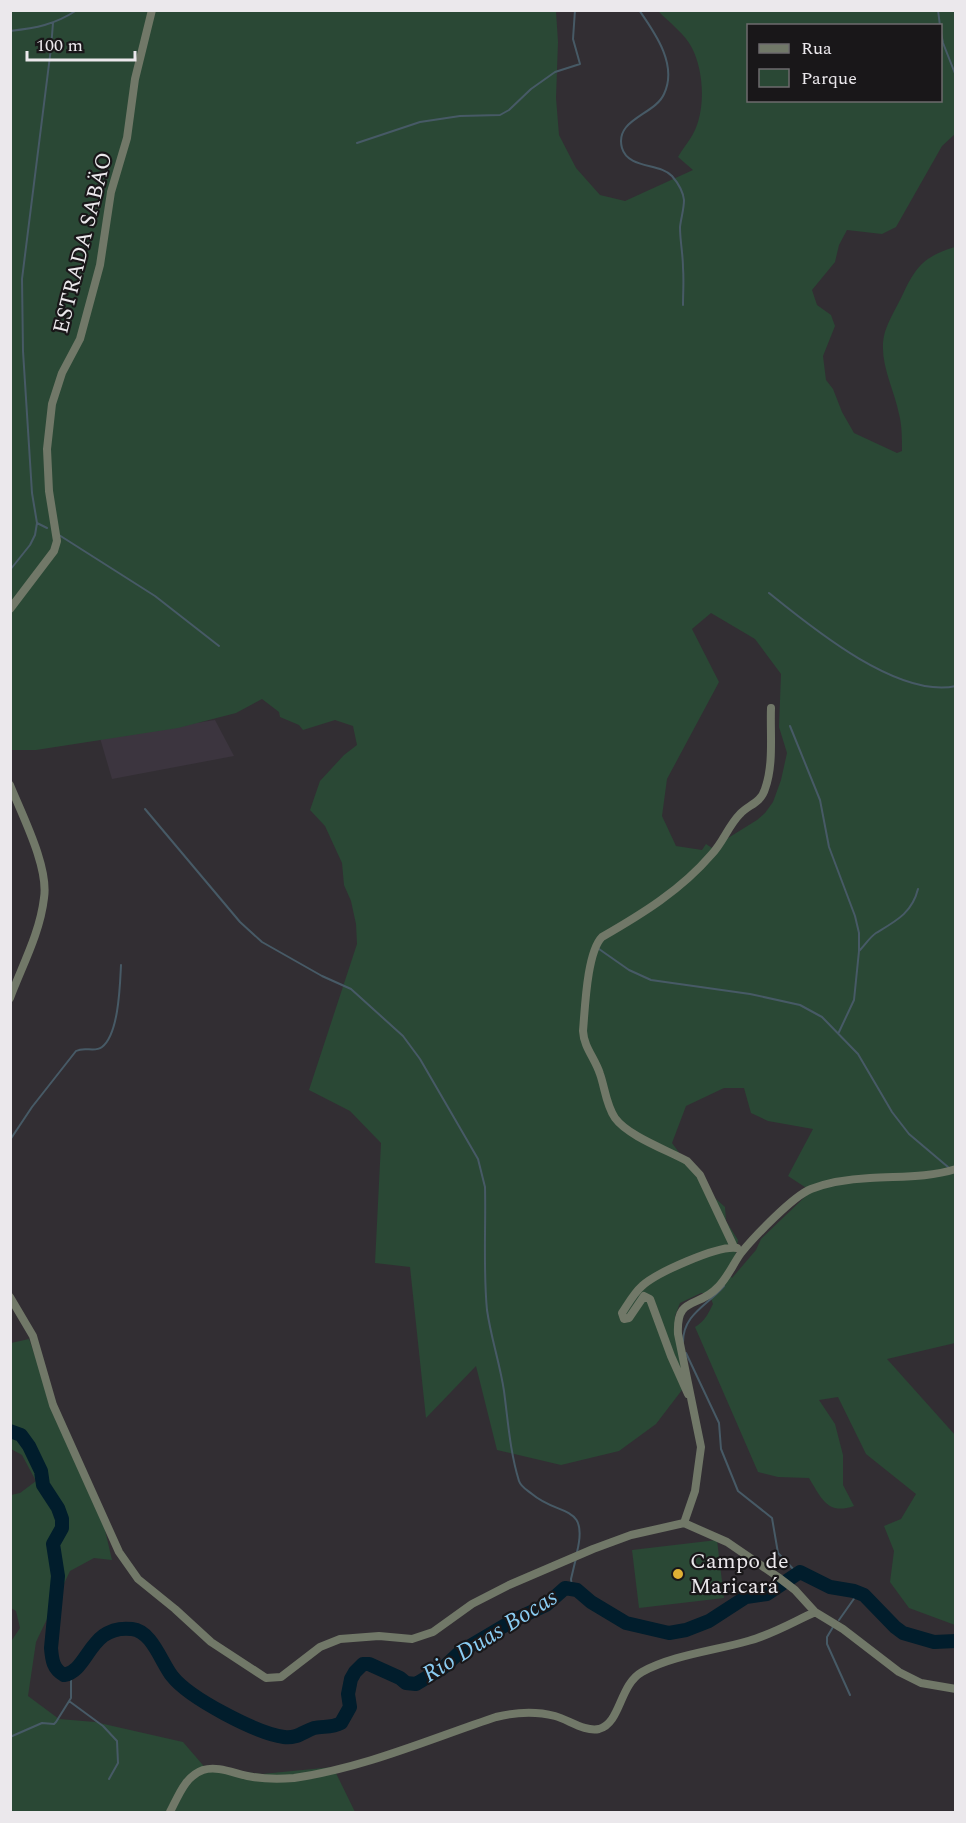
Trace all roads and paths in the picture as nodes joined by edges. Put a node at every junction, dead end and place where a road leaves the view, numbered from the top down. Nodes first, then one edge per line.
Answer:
1 (152, 10) edge
2 (10, 609) edge
3 (771, 708) dead end
4 (10, 785) edge
5 (10, 998) edge
6 (956, 1169) edge
7 (734, 1247) junction
8 (742, 1252) junction
9 (10, 1297) edge
10 (692, 1400) junction
11 (684, 1523) junction
12 (815, 1612) junction
13 (956, 1689) edge
14 (170, 1812) edge

1 - 2 street, ESTRADA SABÄO
3 - 7 street
4 - 5 street
6 - 8 street
7 - 8 street
7 - 10 street
8 - 10 street
9 - 11 street
10 - 11 street
11 - 12 street
12 - 13 street
12 - 14 street

